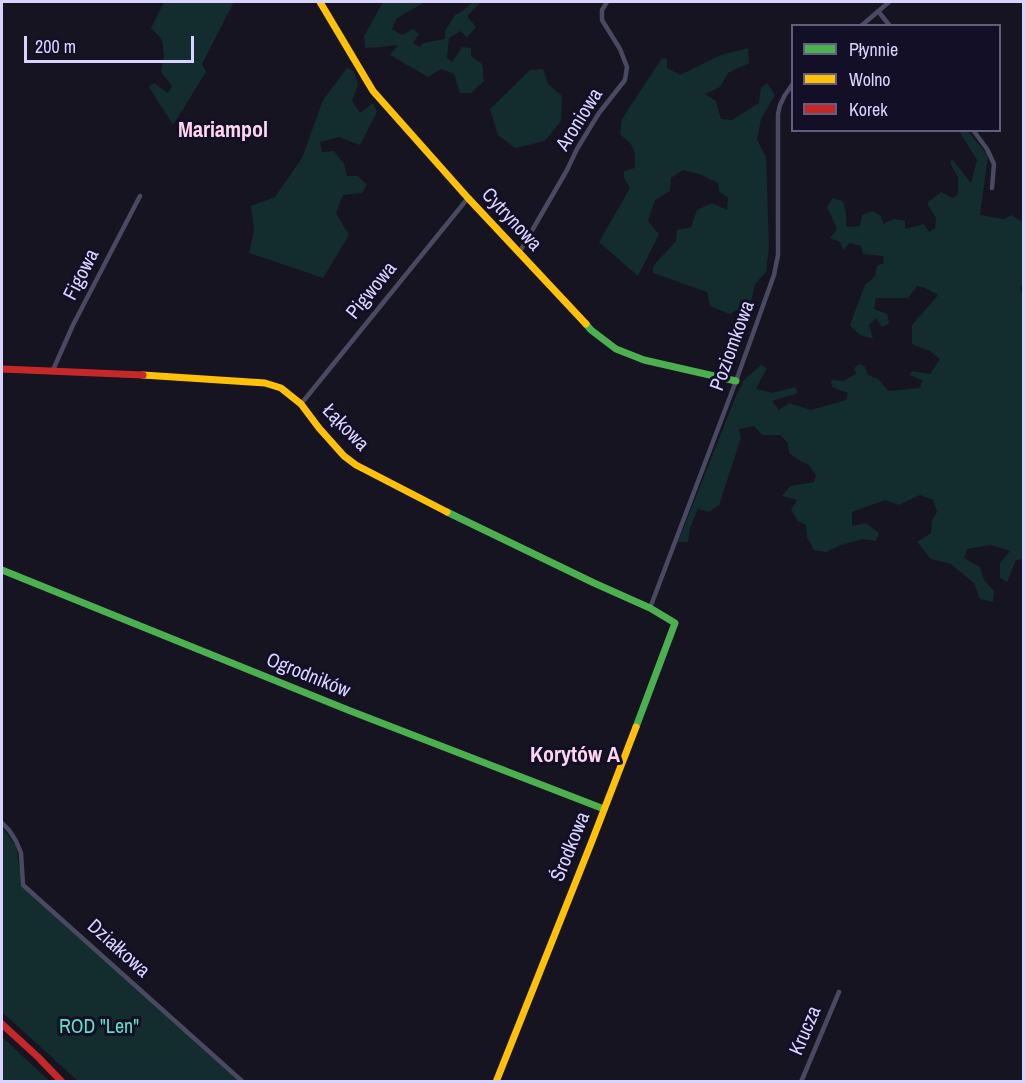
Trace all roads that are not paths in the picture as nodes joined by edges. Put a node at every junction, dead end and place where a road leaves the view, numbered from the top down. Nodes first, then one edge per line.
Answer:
1 (320, 2) edge
2 (607, 2) edge
3 (889, 2) edge
4 (878, 11) junction
5 (863, 24) edge
6 (888, 24) edge
7 (791, 86) edge
8 (974, 132) edge
9 (992, 188) dead end
10 (140, 196) dead end
11 (468, 198) junction
12 (519, 253) junction
13 (2, 369) edge
14 (53, 370) junction
15 (736, 381) junction
16 (301, 404) junction
17 (2, 570) edge
18 (650, 608) junction
19 (675, 623) joint
20 (604, 809) junction
21 (2, 823) edge
22 (839, 992) dead end
23 (2, 1024) edge
24 (62, 1082) edge
25 (243, 1082) edge
26 (496, 1082) edge
27 (801, 1082) edge

1 - 11 street, Cytrynowa
2 - 12 street, Aroniowa
3 - 4 street
4 - 5 street
4 - 6 street
7 - 15 street, Poziomkowa
8 - 9 street
10 - 14 street, Figowa
11 - 12 street, Cytrynowa
11 - 16 street, Pigwowa
12 - 15 street, Cytrynowa
13 - 14 street, Łąkowa
14 - 16 street, Łąkowa
15 - 18 street, Poziomkowa
16 - 18 street, Łąkowa
17 - 20 street, Ogrodników
18 - 19 street, Łąkowa
19 - 20 street, Środkowa
20 - 26 street, Środkowa
21 - 25 street, Działkowa
22 - 27 street, Krucza
23 - 24 street

